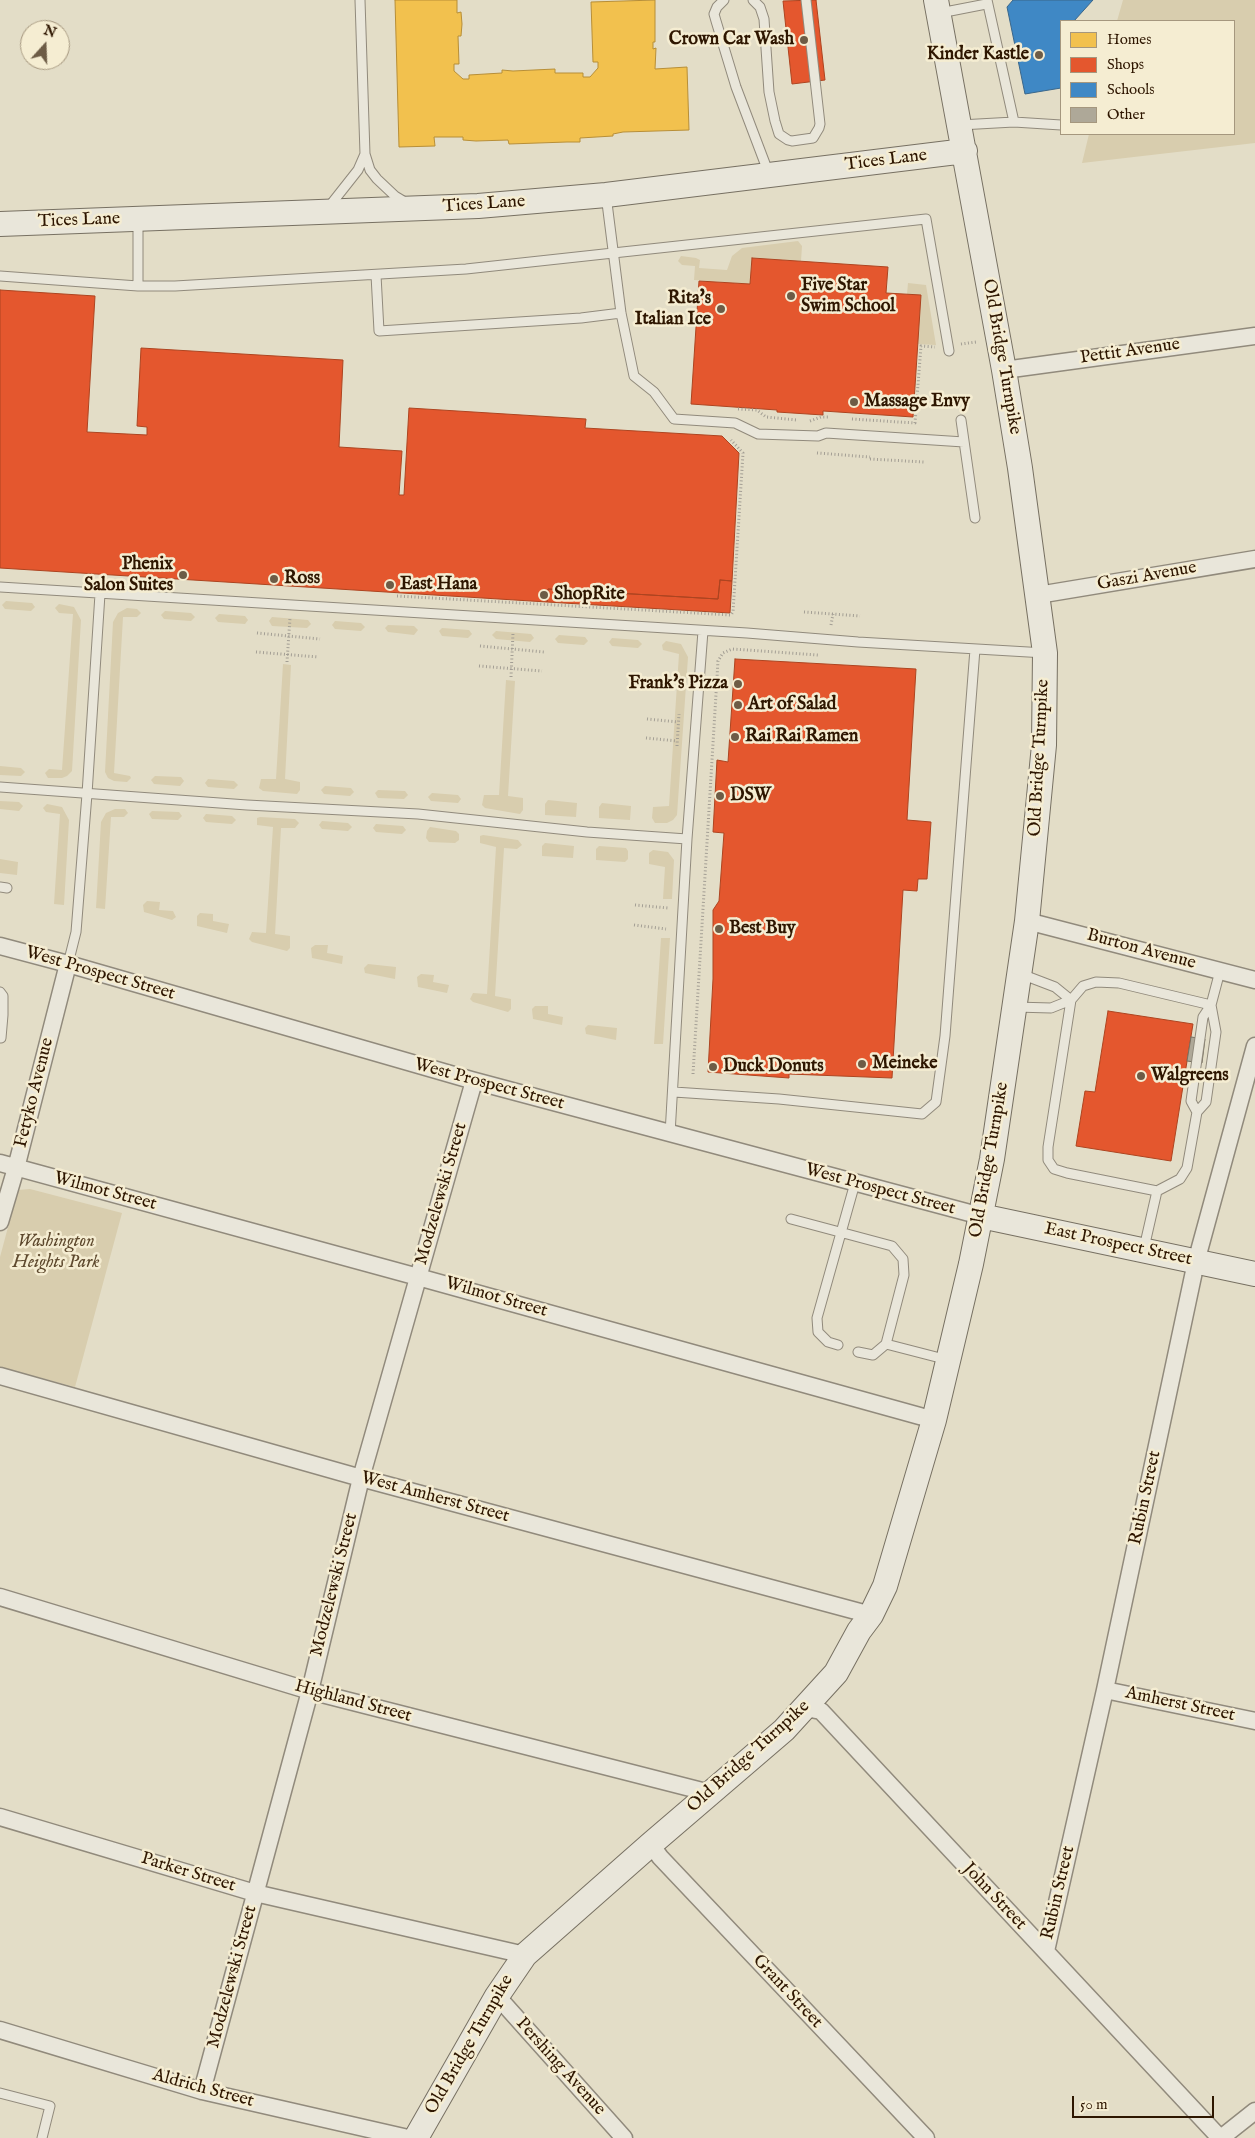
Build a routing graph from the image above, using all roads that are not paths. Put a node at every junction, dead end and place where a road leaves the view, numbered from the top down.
1 (360, 0) edge
2 (724, 0) edge
3 (753, 0) edge
4 (806, 0) edge
5 (986, 2) edge
6 (938, 7) edge
7 (1014, 122) junction
8 (960, 125) junction
9 (1060, 125) edge
10 (965, 151) junction
11 (365, 154) junction
12 (770, 175) junction
13 (606, 195) junction
14 (416, 209) junction
15 (324, 212) junction
16 (138, 218) junction
17 (0, 224) edge
18 (614, 253) junction
19 (376, 275) junction
20 (0, 276) edge
21 (138, 286) junction
22 (621, 314) junction
23 (1255, 336) edge
24 (949, 351) dead end
25 (1004, 370) junction
26 (961, 420) dead end
27 (964, 442) junction
28 (975, 518) dead end
29 (1255, 559) edge
30 (0, 587) edge
31 (100, 594) junction
32 (1038, 595) junction
33 (703, 631) junction
34 (975, 649) junction
35 (1045, 653) junction
36 (0, 787) edge
37 (88, 794) junction
38 (687, 839) junction
39 (1027, 921) junction
40 (0, 946) edge
41 (68, 964) junction
42 (1220, 971) junction
43 (1020, 974) junction
44 (1255, 980) edge
45 (0, 992) edge
46 (1071, 1000) junction
47 (1211, 1005) junction
48 (1015, 1007) junction
49 (2, 1038) dead end
50 (1255, 1046) edge
51 (474, 1081) junction
52 (674, 1092) junction
53 (1197, 1112) junction
54 (670, 1134) junction
55 (8, 1165) edge
56 (855, 1183) junction
57 (1157, 1191) junction
58 (980, 1216) junction
59 (792, 1218) dead end
60 (0, 1222) edge
61 (841, 1232) junction
62 (1143, 1251) junction
63 (1196, 1262) junction
64 (1255, 1274) edge
65 (418, 1277) junction
66 (886, 1344) junction
67 (838, 1345) dead end
68 (858, 1352) dead end
69 (948, 1360) junction
70 (0, 1376) edge
71 (934, 1420) junction
72 (361, 1478) junction
73 (0, 1597) edge
74 (871, 1615) junction
75 (1106, 1690) junction
76 (310, 1691) junction
77 (805, 1708) junction
78 (1255, 1721) edge
79 (710, 1793) junction
80 (0, 1817) edge
81 (651, 1844) junction
82 (255, 1893) junction
83 (1046, 1952) junction
84 (525, 1955) junction
85 (498, 1996) junction
86 (0, 2030) edge
87 (202, 2091) junction
88 (0, 2093) edge
89 (1255, 2111) edge
90 (42, 2138) edge
91 (408, 2138) edge
92 (416, 2138) edge
93 (624, 2138) edge
94 (926, 2138) edge
95 (1221, 2138) edge

1 - 11 lane
2 - 12 lane
3 - 4 lane
5 - 6 lane
5 - 7 lane
6 - 8 street, Old Bridge Turnpike
7 - 8 lane
7 - 9 lane
8 - 10 street, Old Bridge Turnpike
10 - 12 street, Tices Lane
10 - 25 street, Old Bridge Turnpike
11 - 14 lane
11 - 15 lane
12 - 13 street, Tices Lane
13 - 14 street, Tices Lane
13 - 18 lane
14 - 15 street, Tices Lane
15 - 16 street, Tices Lane
16 - 17 street, Tices Lane
16 - 21 lane
18 - 19 lane
18 - 22 lane
18 - 24 lane
19 - 21 lane
19 - 22 lane
20 - 21 lane
22 - 27 lane
23 - 25 street, Pettit Avenue
25 - 32 street, Old Bridge Turnpike
26 - 27 lane
27 - 28 lane
29 - 32 street, Gaszi Avenue
30 - 31 lane
31 - 33 lane
31 - 37 lane
32 - 35 street, Old Bridge Turnpike
33 - 34 lane
33 - 38 lane
34 - 35 lane
34 - 52 lane
35 - 39 street, Old Bridge Turnpike
36 - 37 lane
37 - 38 lane
37 - 41 lane
38 - 52 lane
39 - 42 street, Burton Avenue
39 - 43 street, Old Bridge Turnpike
40 - 41 street, West Prospect Street
41 - 51 street, West Prospect Street
41 - 55 street, Fetyko Avenue
42 - 44 street, Burton Avenue
42 - 47 lane
43 - 46 lane
43 - 48 street, Old Bridge Turnpike
45 - 49 lane
46 - 47 lane
46 - 48 lane
46 - 57 lane
47 - 53 lane
47 - 53 lane
48 - 58 street, Old Bridge Turnpike
50 - 63 street, Rubin Street
51 - 54 street, West Prospect Street
51 - 65 street, Modzelewski Street
52 - 54 lane
53 - 57 lane
54 - 56 street, West Prospect Street
55 - 60 street, Fetyko Avenue
55 - 65 street, Wilmot Street
56 - 58 street, West Prospect Street
56 - 61 lane
57 - 62 lane
58 - 62 street, East Prospect Street
58 - 69 street, Old Bridge Turnpike
59 - 61 lane
61 - 66 lane
61 - 67 lane
62 - 63 street, East Prospect Street
63 - 64 street, East Prospect Street
63 - 75 street, Rubin Street
65 - 71 street, Wilmot Street
65 - 72 street, Modzelewski Street
66 - 68 lane
66 - 69 lane
69 - 71 street, Old Bridge Turnpike
70 - 72 street, West Amherst Street
71 - 74 street, Old Bridge Turnpike
72 - 74 street, West Amherst Street
72 - 76 street, Modzelewski Street
73 - 76 street, Highland Street
74 - 77 street, Old Bridge Turnpike
75 - 78 street, Amherst Street
75 - 83 street, Rubin Street
76 - 79 street, Highland Street
76 - 82 street, Modzelewski Street
77 - 79 street, Old Bridge Turnpike
77 - 83 street, John Street
79 - 81 street, Old Bridge Turnpike
80 - 82 street, Parker Street
81 - 84 street, Old Bridge Turnpike
81 - 94 street, Grant Street
82 - 84 street, Parker Street
82 - 87 street, Modzelewski Street
83 - 95 street, John Street
84 - 85 street, Old Bridge Turnpike
85 - 92 street, Old Bridge Turnpike
85 - 93 street, Pershing Avenue
86 - 87 street, Aldrich Street
87 - 91 street, Aldrich Street
88 - 90 lane
89 - 95 street

